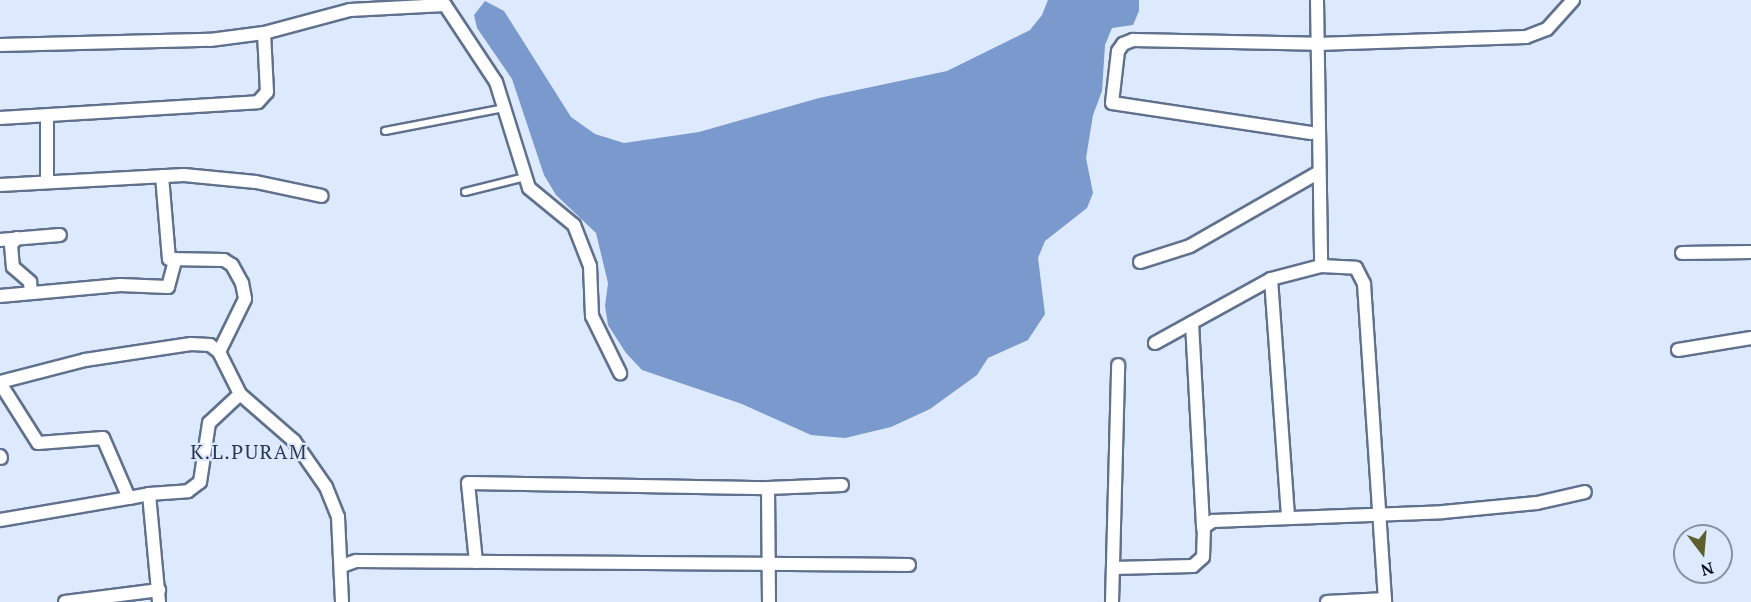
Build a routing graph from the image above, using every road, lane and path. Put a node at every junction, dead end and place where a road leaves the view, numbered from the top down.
1 (1317, 0) edge
2 (1573, 0) edge
3 (349, 5) edge
4 (264, 33) junction
5 (1317, 44) junction
6 (0, 45) edge
7 (504, 108) junction
8 (47, 116) junction
9 (0, 118) edge
10 (385, 131) dead end
11 (1311, 133) dead end
12 (1319, 172) junction
13 (162, 176) junction
14 (525, 177) junction
15 (47, 181) junction
16 (0, 185) edge
17 (465, 192) dead end
18 (322, 196) dead end
19 (60, 235) dead end
20 (17, 238) junction
21 (0, 240) edge
22 (1751, 252) edge
23 (1682, 253) dead end
24 (175, 261) junction
25 (1140, 262) dead end
26 (1321, 267) junction
27 (1271, 279) junction
28 (32, 293) junction
29 (0, 296) edge
30 (1192, 323) junction
31 (1751, 338) edge
32 (1155, 343) dead end
33 (1678, 350) dead end
34 (219, 352) junction
35 (1118, 365) dead end
36 (621, 374) dead end
37 (0, 382) edge
38 (240, 393) junction
39 (5, 400) edge
40 (842, 485) dead end
41 (768, 488) junction
42 (1586, 492) dead end
43 (149, 494) junction
44 (129, 498) junction
45 (1379, 514) junction
46 (1288, 517) junction
47 (0, 520) edge
48 (1203, 529) junction
49 (476, 562) junction
50 (769, 562) junction
51 (909, 565) dead end
52 (342, 566) junction
53 (1113, 567) junction
54 (159, 596) edge
55 (1385, 600) edge
56 (65, 602) edge
57 (342, 602) edge
58 (769, 602) edge
59 (1112, 602) edge
60 (1326, 602) edge

1 - 5 street
2 - 5 street
3 - 4 street
3 - 7 street
4 - 6 street
4 - 8 street
5 - 11 street
5 - 12 street
7 - 10 lane
7 - 14 street
8 - 9 street
8 - 15 street
12 - 25 street
12 - 26 street
13 - 15 street
13 - 18 street
13 - 24 street
14 - 17 lane
14 - 36 street
15 - 16 street
19 - 20 street
20 - 21 street
20 - 28 street
22 - 23 street
24 - 28 street
24 - 34 street
26 - 27 street
26 - 45 street
27 - 30 street
27 - 46 street
28 - 29 street
30 - 32 street
30 - 48 street
31 - 33 street
34 - 37 street
34 - 38 street
35 - 53 street
37 - 39 street
38 - 43 street
38 - 52 street
39 - 44 street
40 - 41 street
41 - 49 street
41 - 50 street
42 - 45 street
43 - 44 street
43 - 54 street
44 - 47 street
45 - 46 street
45 - 55 street
46 - 48 street
48 - 53 street
49 - 50 street
49 - 52 street
50 - 51 street
50 - 58 street
52 - 57 street
53 - 59 street
54 - 56 street
55 - 60 street

